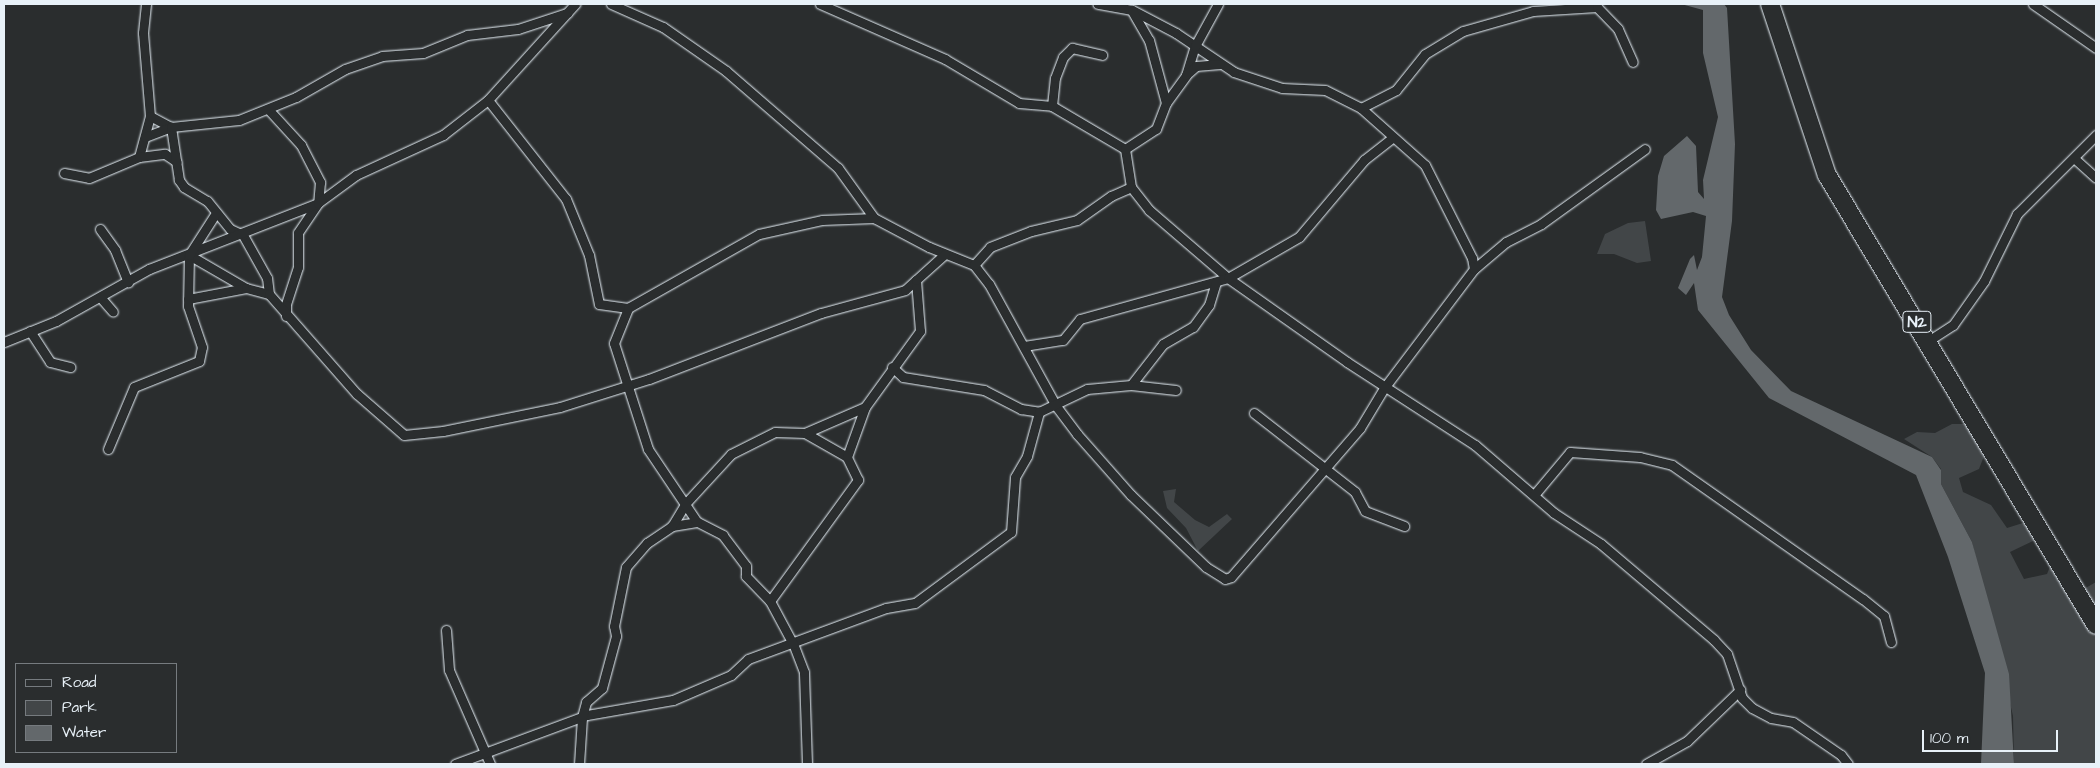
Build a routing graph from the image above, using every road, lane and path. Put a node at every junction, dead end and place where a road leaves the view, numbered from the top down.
1 (146, 4) edge
2 (611, 4) edge
3 (820, 4) edge
4 (1098, 4) edge
5 (1218, 4) edge
6 (1770, 4) edge
7 (2033, 4) edge
8 (572, 8) edge
9 (1132, 10) junction
10 (1194, 46) junction
11 (2096, 48) edge
12 (1102, 55) dead end
13 (1633, 62) dead end
14 (1220, 64) junction
15 (1186, 75) junction
16 (488, 100) junction
17 (1166, 103) junction
18 (1052, 106) junction
19 (1361, 108) junction
20 (268, 109) junction
21 (150, 116) junction
22 (171, 127) junction
23 (2096, 135) edge
24 (145, 137) junction
25 (1391, 139) junction
26 (1125, 149) junction
27 (1645, 149) dead end
28 (139, 157) junction
29 (2075, 159) junction
30 (177, 162) junction
31 (64, 173) dead end
32 (2096, 178) edge
33 (1131, 187) junction
34 (318, 203) junction
35 (216, 213) junction
36 (874, 218) junction
37 (100, 230) dead end
38 (244, 235) junction
39 (945, 254) junction
40 (189, 256) junction
41 (974, 265) junction
42 (1474, 270) junction
43 (1228, 278) junction
44 (916, 280) junction
45 (1216, 282) junction
46 (128, 283) junction
47 (246, 288) junction
48 (269, 294) junction
49 (102, 298) junction
50 (188, 299) junction
51 (628, 308) junction
52 (113, 312) dead end
53 (286, 316) junction
54 (30, 331) junction
55 (1928, 341) junction
56 (4, 342) edge
57 (1024, 346) junction
58 (70, 367) dead end
59 (892, 368) junction
60 (1131, 385) junction
61 (628, 386) junction
62 (1384, 388) junction
63 (1176, 390) dead end
64 (1056, 406) junction
65 (865, 407) junction
66 (1039, 412) junction
67 (1254, 413) dead end
68 (805, 433) junction
69 (108, 449) dead end
70 (846, 457) junction
71 (1324, 466) junction
72 (1534, 495) junction
73 (685, 504) junction
74 (697, 522) junction
75 (672, 526) junction
76 (1404, 526) dead end
77 (770, 601) junction
78 (2096, 625) edge
79 (446, 630) dead end
80 (1891, 642) dead end
81 (793, 644) junction
82 (1740, 690) junction
83 (582, 717) junction
84 (485, 753) junction
85 (455, 764) edge
86 (490, 764) edge
87 (579, 764) edge
88 (807, 764) edge
89 (1646, 764) edge
90 (1848, 764) edge

1 - 21 street
2 - 36 street
3 - 18 street
4 - 9 street
5 - 10 street
6 - 55 highway, N2
7 - 11 street
8 - 16 street
8 - 20 street
9 - 10 street
9 - 17 street
10 - 14 street
10 - 15 street
12 - 18 street
13 - 19 street
14 - 15 street
14 - 19 street
15 - 17 street
16 - 34 street
16 - 51 street
17 - 26 street
18 - 26 street
19 - 25 street
20 - 22 street
20 - 34 street
21 - 22 street
21 - 24 street
22 - 24 street
22 - 30 street
23 - 29 street
24 - 28 street
25 - 42 street
25 - 43 street
26 - 33 street
27 - 42 street
28 - 30 street
28 - 31 street
29 - 32 street
29 - 55 street
30 - 35 street
33 - 41 street
33 - 43 street
34 - 38 street
34 - 53 street
35 - 38 street
35 - 40 street
36 - 39 street
36 - 51 street
37 - 46 street
38 - 40 street
38 - 48 street
39 - 41 street
39 - 44 street
40 - 46 street
40 - 47 street
40 - 50 street
41 - 57 street
42 - 62 street
43 - 45 street
43 - 62 street
44 - 59 street
44 - 61 street
45 - 57 street
45 - 60 street
46 - 49 street
47 - 48 street
47 - 50 street
48 - 53 street
49 - 52 street
49 - 54 street
50 - 69 street
51 - 61 street
53 - 61 street
54 - 56 street
54 - 58 street
55 - 78 highway, N2
57 - 64 street
59 - 65 street
59 - 66 street
60 - 63 street
60 - 64 street
61 - 73 street
62 - 71 street
62 - 72 street
64 - 66 street
64 - 71 street
65 - 68 street
65 - 70 street
66 - 81 street
67 - 71 street
68 - 70 street
68 - 73 street
70 - 77 street
71 - 76 street
72 - 80 street
72 - 82 street
73 - 74 street
73 - 75 street
74 - 75 street
74 - 77 street
75 - 83 street
77 - 81 street
79 - 84 street
81 - 83 street
81 - 88 street
82 - 89 street
82 - 90 street
83 - 84 street
83 - 87 street
84 - 85 street
84 - 86 street

